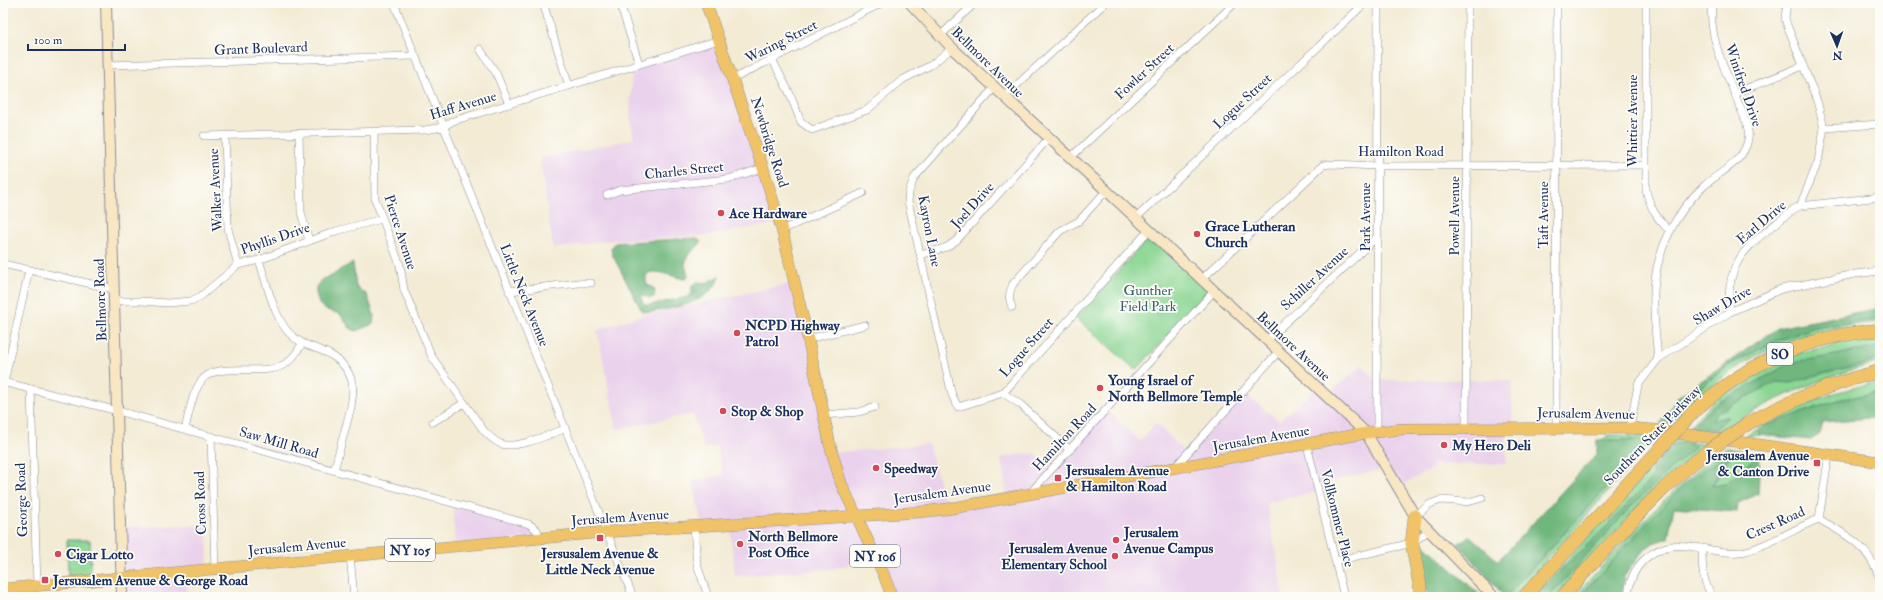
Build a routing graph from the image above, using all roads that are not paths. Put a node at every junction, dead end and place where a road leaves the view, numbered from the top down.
1 (106, 3) edge
2 (394, 3) edge
3 (543, 3) edge
4 (620, 3) edge
5 (706, 3) edge
6 (882, 3) edge
7 (910, 3) edge
8 (975, 3) edge
9 (1105, 3) edge
10 (1235, 3) edge
11 (1365, 3) edge
12 (1378, 3) edge
13 (1468, 3) edge
14 (1556, 3) edge
15 (1646, 3) edge
16 (1712, 3) edge
17 (1787, 3) edge
18 (941, 35) junction
19 (719, 40) junction
20 (952, 48) junction
21 (480, 49) dead end
22 (415, 56) junction
23 (772, 59) junction
24 (639, 64) junction
25 (107, 66) junction
26 (1803, 66) junction
27 (734, 79) junction
28 (568, 86) junction
29 (994, 88) junction
30 (1735, 93) junction
31 (1004, 97) junction
32 (509, 104) junction
33 (1880, 124) edge
34 (443, 127) junction
35 (1824, 128) junction
36 (374, 132) junction
37 (299, 134) junction
38 (204, 136) dead end
39 (225, 136) junction
40 (1049, 138) junction
41 (1070, 158) junction
42 (1467, 164) junction
43 (1556, 164) junction
44 (1645, 165) junction
45 (1378, 166) junction
46 (764, 168) junction
47 (1106, 191) junction
48 (863, 193) dead end
49 (607, 195) dead end
50 (1880, 197) edge
51 (1800, 206) junction
52 (1136, 218) junction
53 (382, 219) junction
54 (782, 230) junction
55 (1149, 230) junction
56 (1670, 231) junction
57 (1378, 236) junction
58 (309, 241) junction
59 (921, 255) junction
60 (259, 260) junction
61 (3, 264) edge
62 (238, 265) junction
63 (29, 270) junction
64 (1880, 271) edge
65 (1202, 279) junction
66 (591, 283) dead end
67 (114, 289) junction
68 (509, 291) junction
69 (1214, 291) junction
70 (114, 301) junction
71 (1012, 307) dead end
72 (1730, 312) junction
73 (865, 325) dead end
74 (1880, 330) edge
75 (1656, 337) junction
76 (808, 339) junction
77 (1267, 340) junction
78 (302, 344) junction
79 (1279, 351) junction
80 (1671, 351) junction
81 (1658, 359) junction
82 (1880, 371) edge
83 (4, 382) edge
84 (31, 389) junction
85 (1003, 393) junction
86 (464, 403) junction
87 (958, 407) joint
88 (875, 408) dead end
89 (118, 411) junction
90 (824, 415) junction
91 (433, 422) dead end
92 (1466, 428) junction
93 (1556, 428) junction
94 (1630, 428) junction
95 (185, 429) junction
96 (564, 429) junction
97 (1377, 432) junction
98 (1366, 434) junction
99 (211, 436) junction
100 (1307, 445) junction
101 (1070, 450) junction
102 (1829, 454) junction
103 (1880, 462) edge
104 (1174, 468) junction
105 (334, 470) junction
106 (1030, 494) junction
107 (1482, 498) dead end
108 (1415, 516) junction
109 (856, 517) junction
110 (1819, 519) junction
111 (694, 527) junction
112 (1428, 531) junction
113 (605, 532) junction
114 (540, 538) junction
115 (1412, 543) junction
116 (1702, 548) junction
117 (350, 556) junction
118 (1336, 561) junction
119 (215, 569) junction
120 (121, 578) junction
121 (1880, 578) edge
122 (37, 586) junction
123 (3, 589) edge
124 (1491, 594) edge
125 (122, 597) edge
126 (354, 597) edge
127 (633, 597) edge
128 (708, 597) edge
129 (892, 597) edge
130 (1344, 597) edge
131 (1422, 597) edge
132 (1524, 597) edge
133 (1562, 597) edge
134 (1628, 597) edge
135 (1713, 597) edge

1 - 25 main road, Bellmore Road
2 - 22 street, Little Neck Avenue
3 - 28 street
4 - 24 street
5 - 19 main road, Newbridge Road
6 - 23 street, Waring Street
7 - 18 main road, Bellmore Avenue
8 - 18 street
9 - 31 street
10 - 41 street, Fowler Street
11 - 52 street, Logue Street
12 - 45 street, Park Avenue
13 - 42 street, Powell Avenue
14 - 43 street, Taft Avenue
15 - 44 street, Whittier Avenue
16 - 30 street, Winifred Drive
17 - 26 street
18 - 20 main road, Bellmore Avenue
19 - 24 street, Haff Avenue
19 - 27 main road, Newbridge Road
20 - 23 street
20 - 29 main road, Bellmore Avenue
21 - 32 street
22 - 25 street, Grant Boulevard
22 - 34 street, Little Neck Avenue
23 - 27 street, Waring Street
24 - 28 street, Haff Avenue
25 - 67 main road, Bellmore Road
26 - 30 street
26 - 35 street
27 - 46 main road, Newbridge Road
28 - 32 street, Haff Avenue
29 - 31 main road, Bellmore Avenue
29 - 59 street, Kayron Lane
30 - 56 street, Winifred Drive
31 - 40 main road, Bellmore Avenue
32 - 34 street, Haff Avenue
33 - 35 street
34 - 36 street, Haff Avenue
34 - 68 street, Little Neck Avenue
35 - 51 street
36 - 37 street, Haff Avenue
36 - 53 street, Pierce Avenue
37 - 39 street, Haff Avenue
37 - 58 street
38 - 39 street, Haff Avenue
39 - 62 street, Walker Avenue
40 - 41 main road, Bellmore Avenue
40 - 59 street, Joel Drive
41 - 47 main road, Bellmore Avenue
42 - 43 street, Hamilton Road
42 - 45 street, Hamilton Road
42 - 92 street, Powell Avenue
43 - 44 street, Hamilton Road
43 - 93 street, Taft Avenue
44 - 56 street, Whittier Avenue
45 - 57 street, Park Avenue
45 - 65 street, Hamilton Road
46 - 49 street, Charles Street
46 - 54 main road, Newbridge Road
47 - 52 main road, Bellmore Avenue
47 - 71 street
48 - 54 street
50 - 51 street, Earl Drive
51 - 72 street, Earl Drive
52 - 55 main road, Bellmore Avenue
53 - 58 street, Phyllis Drive
53 - 86 street, Pierce Avenue
54 - 76 main road, Newbridge Road
55 - 65 main road, Bellmore Avenue
55 - 85 street, Logue Street
56 - 75 street, Winifred Drive
57 - 77 street, Schiller Avenue
57 - 97 street, Park Avenue
58 - 60 street, Phyllis Drive
59 - 87 street, Kayron Lane
60 - 62 street, Phyllis Drive
60 - 78 street
61 - 63 street
62 - 70 street, Phyllis Drive
63 - 67 street
63 - 83 street
64 - 72 street, Shaw Drive
65 - 69 main road, Bellmore Avenue
66 - 68 street
67 - 70 main road, Bellmore Road
68 - 96 street, Little Neck Avenue
69 - 77 main road, Bellmore Avenue
69 - 101 street, Hamilton Road
70 - 89 main road, Bellmore Road
72 - 80 street, Shaw Drive
73 - 76 street
74 - 132 highway, Southern State Parkway / SO, bridge
75 - 80 street
75 - 81 street, Winifred Drive
76 - 90 main road, Newbridge Road
77 - 79 main road, Bellmore Avenue
78 - 95 street
78 - 105 street
79 - 98 main road, Bellmore Avenue
79 - 104 street
80 - 81 street, Shaw Drive
81 - 94 street, Shaw Drive
82 - 133 highway, bridge
83 - 84 street, Saw Mill Road
84 - 89 street, Saw Mill Road
84 - 122 street, George Road
85 - 87 street, Logue Street
85 - 101 street
86 - 91 street
86 - 96 street, Pierce Avenue
88 - 90 street
89 - 95 street, Saw Mill Road
89 - 120 main road, Bellmore Road
90 - 109 main road, Newbridge Road
92 - 93 main road, Jerusalem Avenue
92 - 97 main road, Jerusalem Avenue
93 - 94 main road, Jerusalem Avenue
94 - 102 main road, Jerusalem Avenue
95 - 99 street, Saw Mill Road
96 - 113 street, Little Neck Avenue
97 - 98 main road, Jerusalem Avenue
98 - 100 main road, Jerusalem Avenue
98 - 108 main road, Bellmore Avenue
99 - 105 street, Saw Mill Road
99 - 119 street, Cross Road
100 - 104 main road, Jerusalem Avenue
100 - 118 street, Vollkommer Place
101 - 106 street, Hamilton Road
102 - 103 main road, Jerusalem Avenue
102 - 110 street
104 - 106 main road, Jerusalem Avenue
105 - 114 street, Saw Mill Road
106 - 109 main road, Jerusalem Avenue
107 - 108 street
108 - 112 main road, Bellmore Avenue
108 - 115 highway
109 - 111 main road, Jerusalem Avenue / NY 105
109 - 129 main road, Newbridge Road / NY 106
110 - 116 street, Crest Road
110 - 121 street
111 - 113 main road, Jerusalem Avenue / NY 105
111 - 128 street
112 - 115 street
112 - 124 main road, Bellmore Avenue
113 - 114 main road, Jerusalem Avenue / NY 105
113 - 127 street, Little Neck Avenue
114 - 117 main road, Jerusalem Avenue / NY 105
115 - 118 street
115 - 131 highway
116 - 134 street, Crest Road
116 - 135 street
117 - 119 main road, Jerusalem Avenue / NY 105
117 - 126 street
118 - 130 street, Vollkommer Place
119 - 120 main road, Jerusalem Avenue / NY 105
120 - 122 main road, Jerusalem Avenue / NY 105
120 - 125 main road, Bellmore Road
122 - 123 main road, Jerusalem Avenue / NY 105

